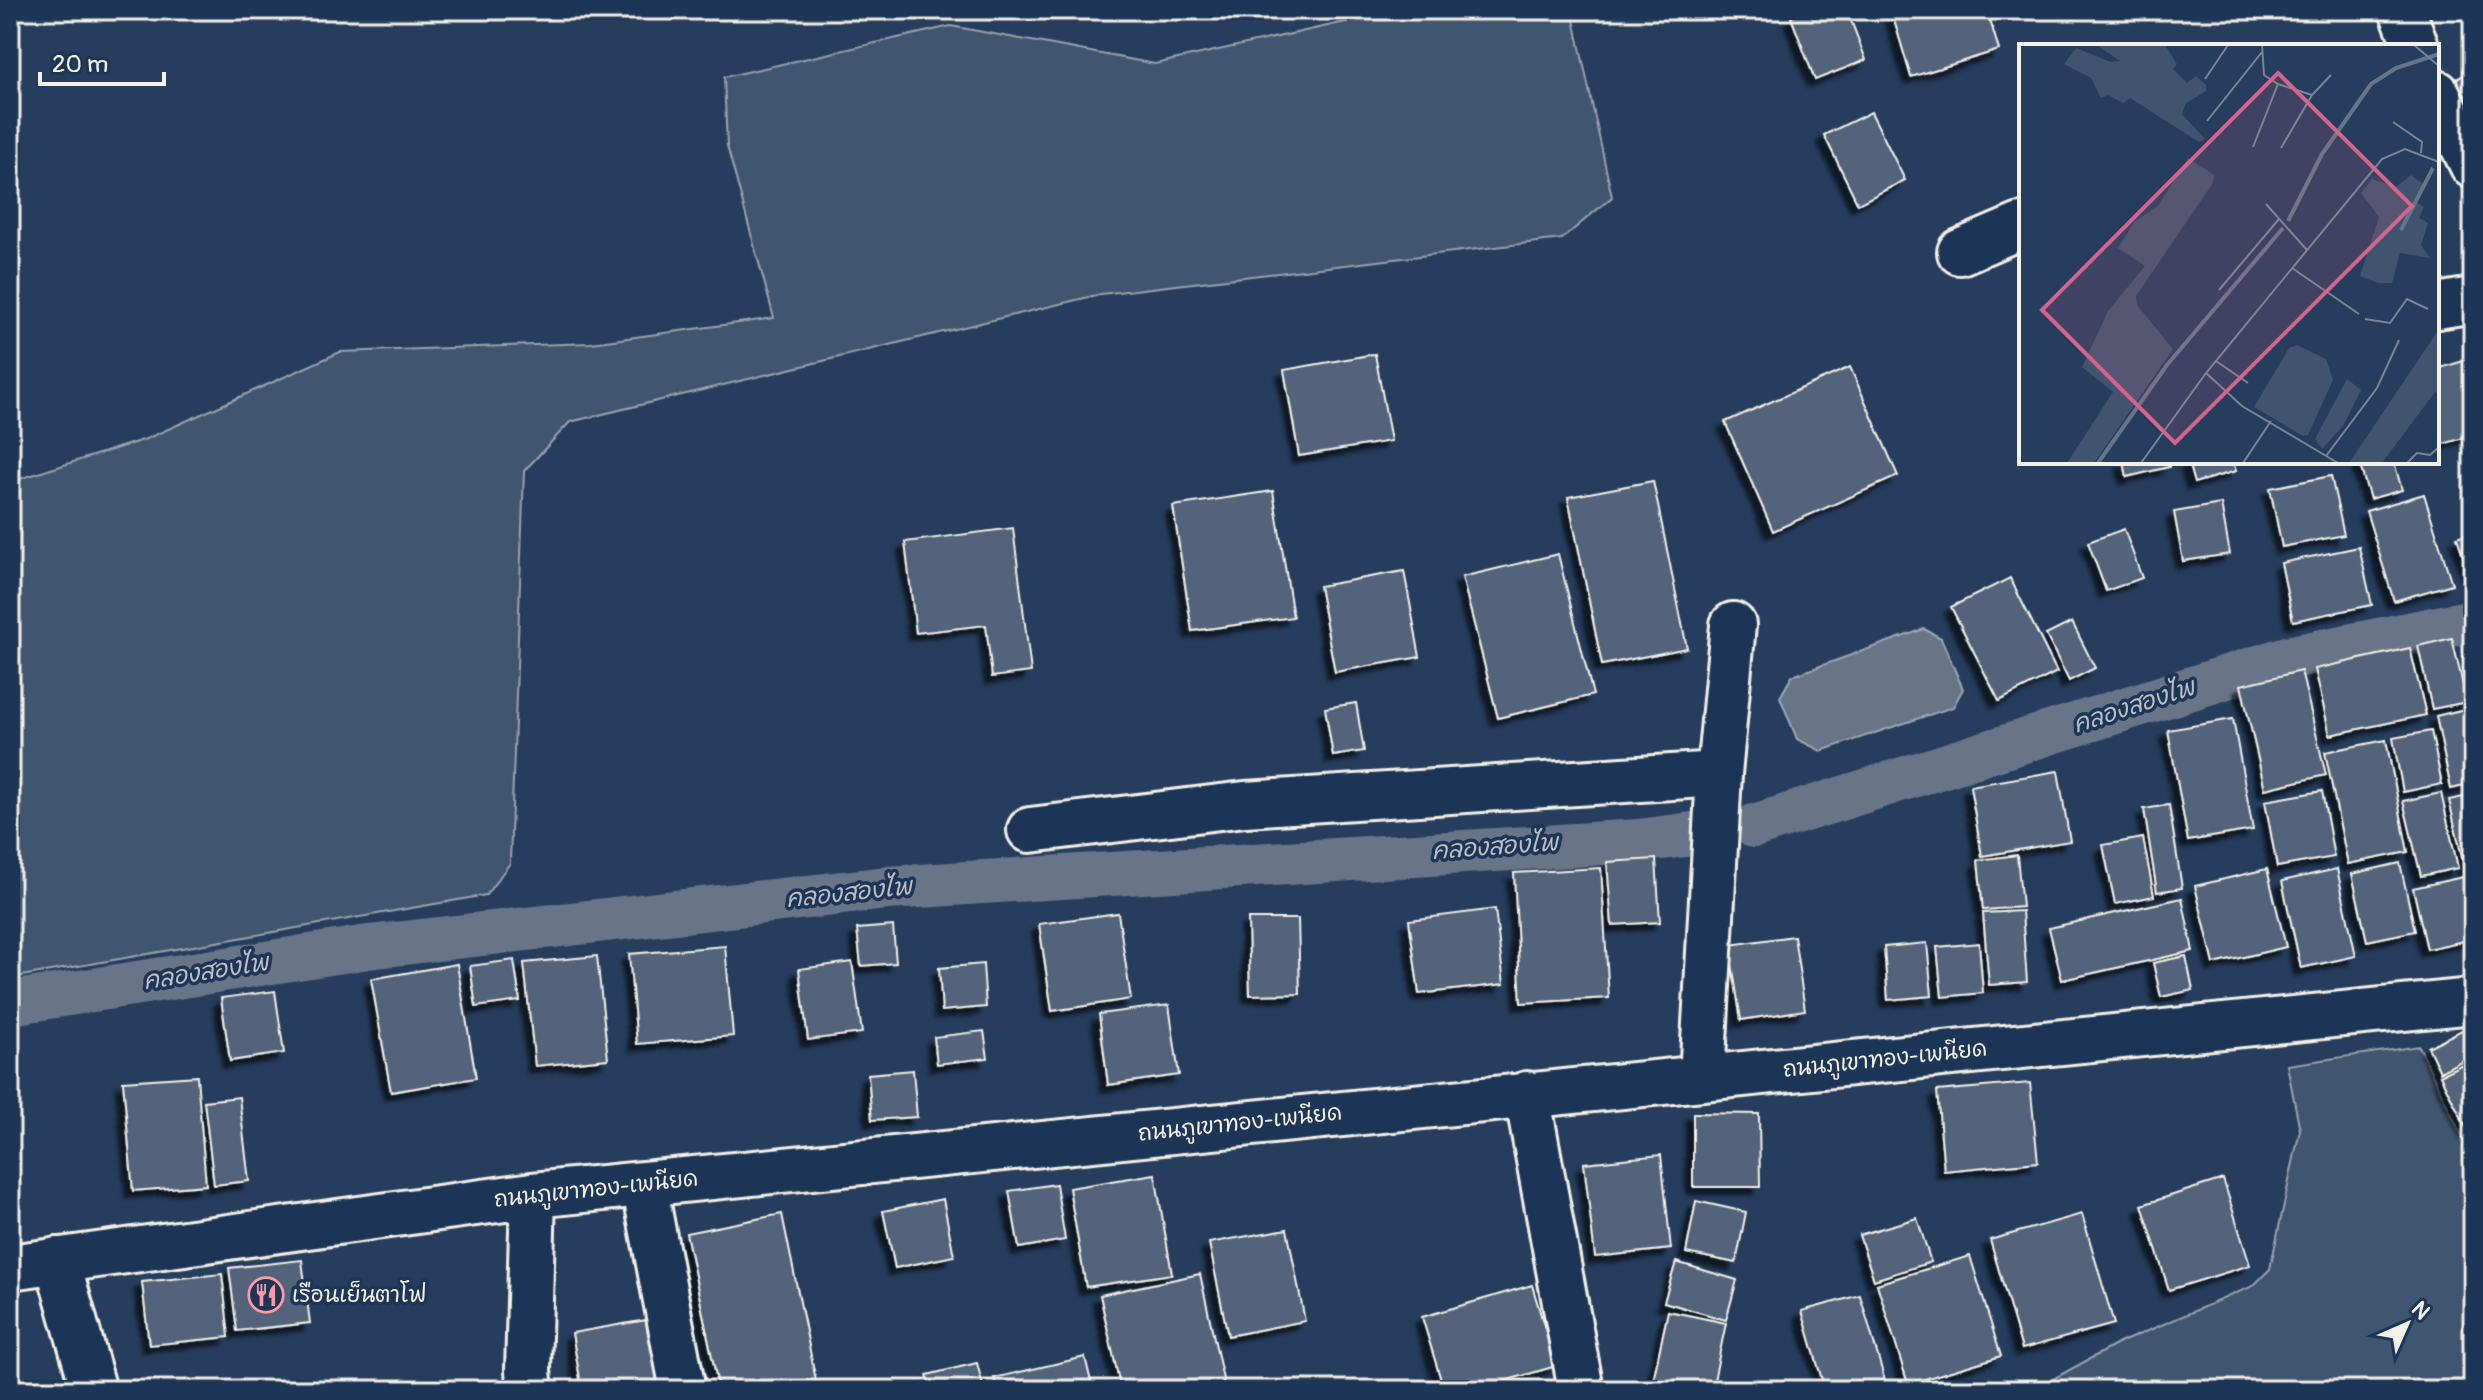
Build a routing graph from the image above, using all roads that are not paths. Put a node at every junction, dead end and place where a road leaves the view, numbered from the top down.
1 (2402, 10) edge
2 (2415, 44) edge
3 (2439, 97) edge
4 (2473, 166) edge
5 (2019, 227) edge
6 (1960, 252) dead end
7 (2473, 300) edge
8 (2439, 306) edge
9 (1733, 625) dead end
10 (1719, 774) junction
11 (1030, 830) dead end
12 (2473, 1001) edge
13 (1702, 1077) junction
14 (1527, 1094) junction
15 (644, 1184) junction
16 (533, 1195) junction
17 (57, 1260) junction
18 (10, 1267) edge
19 (92, 1384) dead end
20 (530, 1390) edge
21 (683, 1390) edge
22 (1581, 1390) edge

1 - 2 street
3 - 4 street
5 - 6 street
7 - 8 street
9 - 10 street
10 - 11 street
10 - 13 street
12 - 13 street, ถนนภูเขาทอง-เพนียด
13 - 14 street, ถนนภูเขาทอง-เพนียด
14 - 15 street, ถนนภูเขาทอง-เพนียด
14 - 22 street
15 - 16 street, ถนนภูเขาทอง-เพนียด
15 - 21 street
16 - 17 street, ถนนภูเขาทอง-เพนียด
16 - 20 street
17 - 18 street, ถนนภูเขาทอง-เพนียด
17 - 19 street

